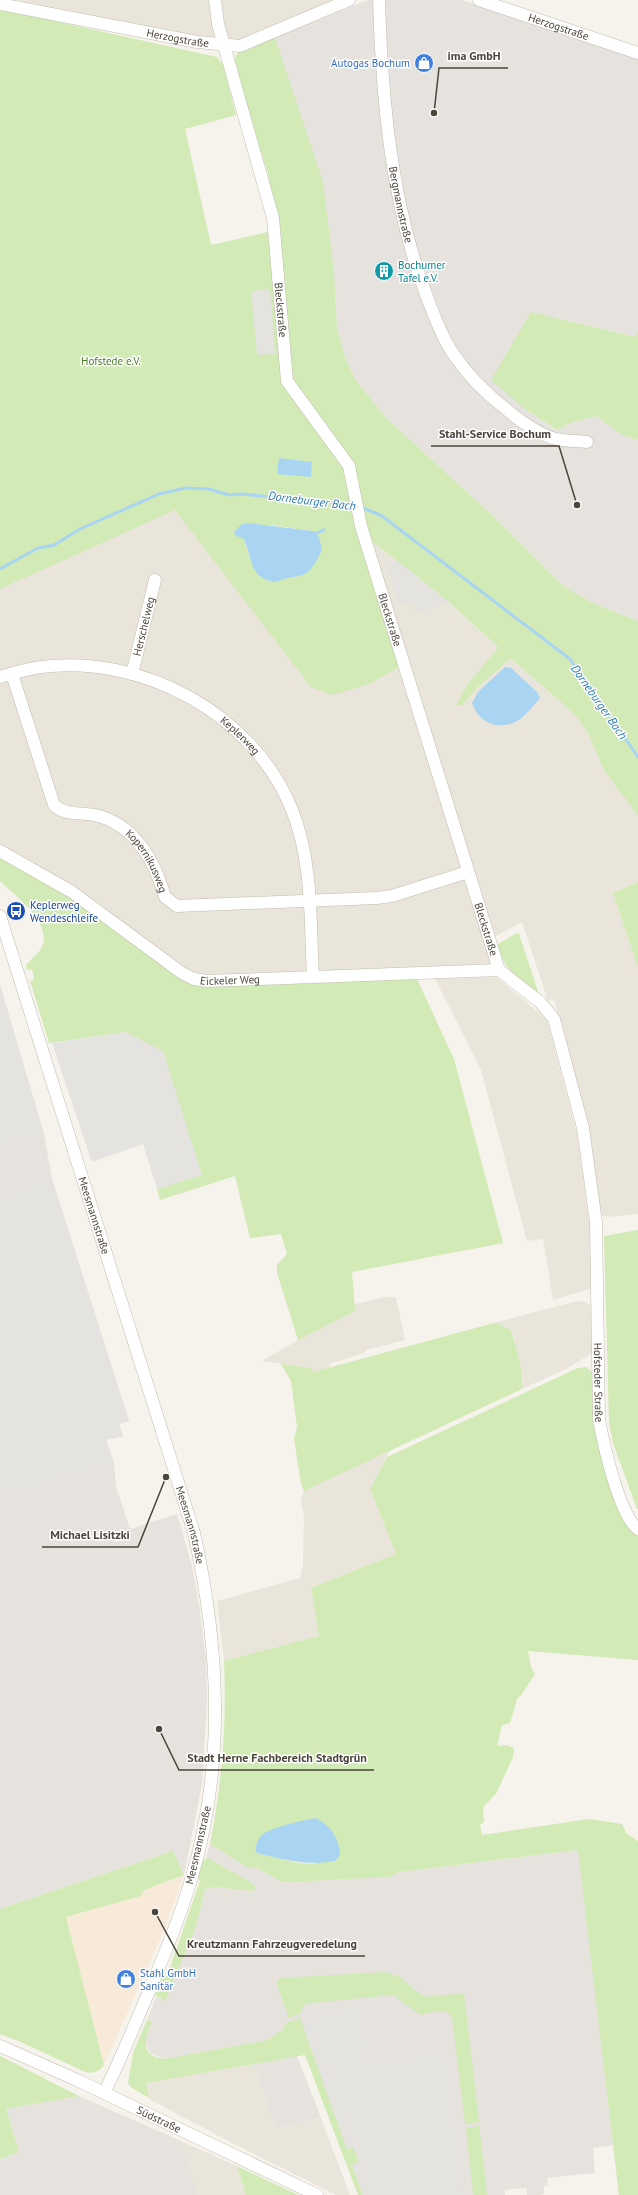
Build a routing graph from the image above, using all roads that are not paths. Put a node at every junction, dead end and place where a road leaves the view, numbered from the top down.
1 (215, 0) edge
2 (349, 0) edge
3 (379, 0) edge
4 (479, 0) edge
5 (0, 4) edge
6 (224, 46) junction
7 (638, 53) edge
8 (588, 442) dead end
9 (155, 580) dead end
10 (12, 674) junction
11 (132, 674) junction
12 (0, 677) edge
13 (0, 851) edge
14 (468, 872) junction
15 (309, 900) junction
16 (0, 916) edge
17 (500, 970) junction
18 (313, 977) junction
19 (597, 1228) joint
20 (638, 1529) edge
21 (0, 2046) edge
22 (104, 2093) junction
23 (317, 2195) edge

1 - 6 street, Bleckstraße
2 - 6 street, Herzogstraße
3 - 8 street, Bergmannstraße
4 - 7 street, Herzogstraße
5 - 6 street, Herzogstraße
6 - 14 street, Bleckstraße
9 - 11 street, Herschelweg
10 - 11 street, Keplerweg
10 - 12 street, Keplerweg
10 - 15 street, Kopernikusweg
11 - 15 street, Keplerweg
13 - 18 street, Eickeler Weg
14 - 15 street, Kopernikusweg
14 - 17 street, Bleckstraße
15 - 18 street, Keplerweg
16 - 22 street, Meesmannstraße
17 - 18 street, Eickeler Weg
17 - 19 street, Bleckstraße
19 - 20 street, Hofsteder Straße
21 - 22 street, Südstraße
22 - 23 street, Südstraße

